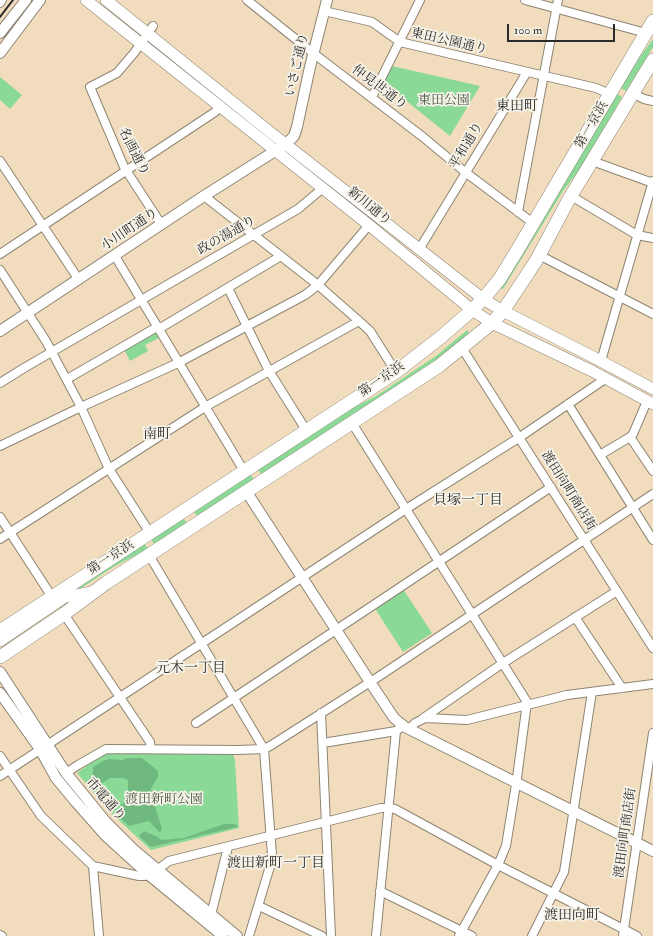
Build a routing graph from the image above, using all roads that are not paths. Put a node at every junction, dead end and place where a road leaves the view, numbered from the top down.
1 (2, 0) edge
2 (26, 0) edge
3 (40, 0) edge
4 (86, 0) edge
5 (106, 0) edge
6 (327, 0) edge
7 (420, 0) edge
8 (526, 0) edge
9 (558, 0) edge
10 (250, 1) edge
11 (0, 3) edge
12 (556, 9) junction
13 (324, 11) junction
14 (653, 21) edge
15 (150, 29) junction
16 (0, 33) edge
17 (646, 33) junction
18 (400, 42) junction
19 (140, 43) junction
20 (0, 53) edge
21 (313, 53) junction
22 (653, 60) edge
23 (527, 72) junction
24 (544, 76) junction
25 (632, 93) junction
26 (610, 94) junction
27 (372, 97) junction
28 (653, 101) edge
29 (220, 106) junction
30 (290, 140) junction
31 (276, 151) junction
32 (0, 161) edge
33 (592, 161) junction
34 (126, 171) junction
35 (465, 172) junction
36 (653, 182) edge
37 (323, 188) junction
38 (204, 196) junction
39 (571, 196) junction
40 (518, 212) junction
41 (533, 223) junction
42 (161, 224) junction
43 (43, 225) junction
44 (369, 225) junction
45 (637, 234) junction
46 (253, 235) junction
47 (653, 238) edge
48 (420, 248) junction
49 (0, 254) edge
50 (539, 255) junction
51 (115, 256) junction
52 (281, 256) junction
53 (0, 270) edge
54 (79, 280) junction
55 (318, 285) junction
56 (228, 288) junction
57 (620, 297) junction
58 (484, 299) junction
59 (141, 300) junction
60 (472, 310) junction
61 (503, 312) junction
62 (28, 313) junction
63 (653, 314) edge
64 (359, 321) junction
65 (492, 323) junction
66 (247, 326) junction
67 (157, 327) junction
68 (0, 331) edge
69 (462, 348) junction
70 (52, 352) junction
71 (601, 361) junction
72 (178, 363) junction
73 (269, 371) junction
74 (396, 372) junction
75 (67, 379) junction
76 (605, 379) junction
77 (0, 383) edge
78 (653, 389) edge
79 (650, 403) edge
80 (568, 404) junction
81 (81, 407) junction
82 (206, 407) junction
83 (352, 423) junction
84 (306, 430) junction
85 (520, 437) junction
86 (630, 437) junction
87 (0, 446) edge
88 (600, 455) junction
89 (109, 469) junction
90 (244, 471) junction
91 (653, 471) edge
92 (551, 487) junction
93 (246, 491) junction
94 (653, 494) edge
95 (633, 508) junction
96 (406, 510) junction
97 (0, 517) edge
98 (10, 533) junction
99 (150, 533) junction
100 (0, 539) edge
101 (584, 540) junction
102 (653, 540) edge
103 (149, 555) junction
104 (439, 561) junction
105 (303, 578) junction
106 (617, 591) junction
107 (92, 592) junction
108 (52, 596) junction
109 (64, 614) junction
110 (472, 614) junction
111 (575, 617) junction
112 (336, 629) junction
113 (0, 631) edge
114 (0, 641) edge
115 (202, 644) junction
116 (653, 645) edge
117 (0, 657) edge
118 (503, 663) junction
119 (0, 672) edge
120 (370, 682) junction
121 (653, 684) edge
122 (622, 688) junction
123 (0, 692) edge
124 (592, 692) junction
125 (120, 696) junction
126 (234, 698) junction
127 (528, 706) junction
128 (321, 713) junction
129 (421, 719) junction
130 (196, 723) dead end
131 (403, 728) junction
132 (653, 733) edge
133 (323, 742) junction
134 (43, 747) junction
135 (151, 749) junction
136 (264, 749) junction
137 (651, 753) edge
138 (0, 756) edge
139 (9, 770) junction
140 (66, 773) junction
141 (0, 776) edge
142 (517, 782) junction
143 (388, 808) junction
144 (574, 811) junction
145 (326, 822) junction
146 (271, 836) junction
147 (636, 843) junction
148 (228, 847) junction
149 (653, 851) edge
150 (498, 865) junction
151 (93, 866) junction
152 (153, 872) junction
153 (380, 891) junction
154 (554, 893) junction
155 (259, 906) junction
156 (211, 915) junction
157 (460, 933) edge
158 (624, 933) edge
159 (98, 936) edge
160 (223, 936) edge
161 (237, 936) edge
162 (249, 936) edge
163 (322, 936) edge
164 (331, 936) edge
165 (376, 936) edge
166 (472, 936) edge
167 (532, 936) edge
168 (637, 936) edge

1 - 11 street
2 - 16 street
3 - 20 street
4 - 19 main road, 新川通り
5 - 15 main road, 新川通り
6 - 13 street, いさご通り
7 - 18 street
8 - 12 street
9 - 12 street
10 - 21 street, 仲見世通り
12 - 17 street
12 - 24 street
13 - 18 street, 東田公園通り
13 - 21 street, いさご通り
14 - 17 highway, 第一京浜
15 - 19 street
15 - 30 main road, 新川通り
17 - 26 highway, 第一京浜
18 - 23 street, 東田公園通り
18 - 27 street
19 - 29 main road, 新川通り
19 - 34 street, 名画通り
21 - 27 street, 仲見世通り
21 - 30 street, いさご通り
22 - 25 highway, 第一京浜
23 - 24 street
23 - 35 street, 平和通り
24 - 26 street
24 - 40 street
25 - 28 street
25 - 33 highway, 第一京浜
26 - 41 highway, 第一京浜
27 - 35 street, 仲見世通り
29 - 31 main road, 新川通り
29 - 34 street
30 - 31 street, 小川町通り
30 - 48 main road, 新川通り
31 - 37 main road, 新川通り
31 - 38 street, 小川町通り
32 - 43 street
33 - 36 street
33 - 39 highway, 第一京浜
34 - 42 street, 名画通り
34 - 43 street
35 - 40 street, 仲見世通り
35 - 48 street, 平和通り
36 - 45 street
37 - 44 main road, 新川通り
37 - 46 street, 政の湯通り
38 - 42 street, 小川町通り
38 - 46 street
39 - 45 street
39 - 50 highway, 第一京浜
40 - 41 street, 仲見世通り
41 - 58 highway, 第一京浜
42 - 51 street, 小川町通り
43 - 49 street
43 - 54 street
44 - 55 street
44 - 60 main road, 新川通り
45 - 47 street
45 - 57 street
46 - 52 street
46 - 59 street, 政の湯通り
48 - 58 main road, 新川通り
50 - 57 street
50 - 61 highway, 第一京浜
51 - 54 street, 小川町通り
51 - 59 street
52 - 55 street
52 - 56 street
53 - 62 street
54 - 62 street, 小川町通り
55 - 64 street
55 - 66 street
56 - 66 street
56 - 67 street
57 - 63 street
57 - 71 street
58 - 60 highway, 第一京浜
58 - 61 main road, 新川通り
59 - 67 street
59 - 70 street, 政の湯通り
60 - 65 main road, 新川通り
60 - 74 highway, 第一京浜
61 - 65 highway, 第一京浜
61 - 71 main road, 新川通り
62 - 68 street, 小川町通り
62 - 70 street
64 - 73 street
64 - 74 street
65 - 69 highway, 第一京浜
65 - 76 main road, 新川通り
66 - 72 street
66 - 73 street
67 - 72 street
67 - 75 street
69 - 83 highway, 第一京浜
69 - 85 street, 渡田向町商店街
70 - 75 street
70 - 77 street, 政の湯通り
71 - 76 main road
71 - 78 main road, 新川通り
72 - 81 street
72 - 82 street
73 - 82 street
73 - 84 street
74 - 84 highway, 第一京浜
75 - 81 street
76 - 79 main road, 新川通り
76 - 80 street
79 - 86 street
80 - 85 street
80 - 88 street
81 - 87 street
81 - 89 street
82 - 89 street
82 - 90 street
83 - 93 highway, 第一京浜
83 - 96 street
84 - 90 highway, 第一京浜
85 - 92 street, 渡田向町商店街
85 - 96 street
86 - 88 street
86 - 91 street
88 - 95 street
89 - 98 street
89 - 99 street
90 - 99 highway, 第一京浜
92 - 101 street, 渡田向町商店街
92 - 104 street
93 - 103 highway, 第一京浜
93 - 105 street
94 - 95 street
95 - 101 street
95 - 102 street
96 - 104 street
96 - 105 street
97 - 98 street
98 - 100 street
98 - 108 street
99 - 108 highway, 第一京浜
101 - 106 street, 渡田向町商店街
101 - 110 street
103 - 107 highway, 第一京浜
103 - 115 street
104 - 110 street
104 - 112 street
105 - 112 street
105 - 115 street
106 - 111 street
106 - 116 street, 渡田向町商店街
107 - 109 highway, 第一京浜
107 - 114 main road
108 - 113 highway, 第一京浜
109 - 117 highway, 第一京浜
109 - 125 street
110 - 118 street
110 - 120 street
111 - 118 street
111 - 122 street
112 - 120 street
112 - 126 street
115 - 125 street
115 - 126 street
118 - 127 street
118 - 129 street
119 - 134 street, 市電通り
120 - 128 street
120 - 131 street
121 - 122 street
122 - 124 street
123 - 134 street, 市電通り
124 - 127 street
124 - 144 street
125 - 134 street
125 - 135 street
126 - 130 street
126 - 136 street
127 - 129 street
127 - 142 street
128 - 133 street
128 - 136 street
129 - 131 street
131 - 133 street
131 - 142 street
131 - 143 street
132 - 137 street, 渡田向町商店街
133 - 145 street
134 - 139 street
134 - 140 street, 市電通り
134 - 152 street, 市電通り
135 - 136 street
135 - 140 street
136 - 146 street
137 - 147 street, 渡田向町商店街
138 - 139 street
139 - 141 street
139 - 151 street
140 - 152 street, 市電通り
142 - 144 street
142 - 150 street
143 - 145 street
143 - 150 street
143 - 153 street
144 - 147 street
144 - 154 street
145 - 146 street
145 - 164 street
146 - 148 street
146 - 155 street
147 - 149 street
147 - 158 street, 渡田向町商店街
148 - 152 street
148 - 156 street
150 - 154 street
150 - 157 street
151 - 152 street
151 - 159 street
152 - 156 street, 市電通り
152 - 160 street, 市電通り
153 - 157 street
153 - 165 street
154 - 158 street
154 - 167 street
155 - 162 street
155 - 163 street
156 - 161 street, 市電通り
157 - 166 street
158 - 168 street

